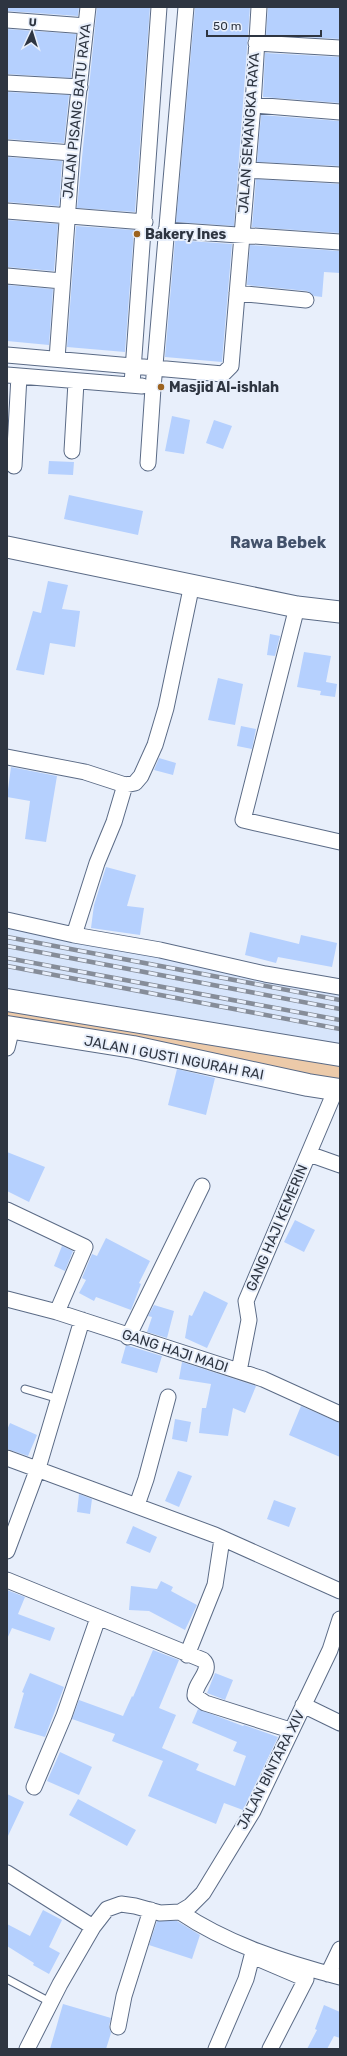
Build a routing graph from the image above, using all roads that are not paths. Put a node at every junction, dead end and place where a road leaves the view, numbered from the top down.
1 (88, 7) edge
2 (159, 7) edge
3 (186, 7) edge
4 (259, 7) edge
5 (7, 20) edge
6 (86, 26) junction
7 (256, 43) junction
8 (340, 48) edge
9 (7, 83) edge
10 (80, 87) junction
11 (253, 105) junction
12 (340, 112) edge
13 (7, 148) edge
14 (72, 153) junction
15 (247, 170) junction
16 (340, 175) edge
17 (7, 211) edge
18 (67, 216) junction
19 (145, 222) junction
20 (166, 230) junction
21 (242, 234) junction
22 (340, 242) edge
23 (7, 276) edge
24 (62, 281) junction
25 (237, 293) junction
26 (306, 300) dead end
27 (7, 355) edge
28 (58, 359) junction
29 (134, 366) junction
30 (155, 368) junction
31 (13, 376) edge
32 (76, 382) junction
33 (132, 384) junction
34 (153, 388) junction
35 (72, 451) dead end
36 (148, 462) dead end
37 (14, 466) dead end
38 (7, 547) edge
39 (192, 584) junction
40 (297, 607) junction
41 (340, 612) edge
42 (7, 757) edge
43 (125, 785) junction
44 (340, 842) edge
45 (7, 920) edge
46 (74, 935) junction
47 (340, 987) edge
48 (7, 1000) edge
49 (9, 1034) edge
50 (340, 1055) edge
51 (339, 1088) edge
52 (309, 1154) junction
53 (340, 1166) edge
54 (202, 1186) dead end
55 (7, 1210) edge
56 (7, 1299) edge
57 (57, 1312) junction
58 (82, 1320) junction
59 (128, 1337) junction
60 (239, 1371) junction
61 (25, 1389) dead end
62 (168, 1397) dead end
63 (59, 1399) junction
64 (340, 1414) edge
65 (7, 1458) edge
66 (38, 1468) junction
67 (137, 1505) junction
68 (222, 1539) junction
69 (8, 1542) edge
70 (7, 1580) edge
71 (340, 1591) edge
72 (98, 1618) junction
73 (340, 1619) edge
74 (186, 1655) junction
75 (303, 1705) junction
76 (340, 1723) edge
77 (290, 1730) junction
78 (34, 1787) dead end
79 (7, 1873) edge
80 (151, 1910) junction
81 (180, 1912) junction
82 (93, 1927) junction
83 (340, 1949) edge
84 (334, 1976) edge
85 (7, 1979) edge
86 (50, 2002) junction
87 (118, 2026) dead end
88 (27, 2049) edge
89 (216, 2049) edge
90 (270, 2049) edge

1 - 6 street, JALAN PISANG BATU RAYA
2 - 19 street
3 - 20 street
4 - 7 street, JALAN SEMANGKA RAYA
5 - 6 street
6 - 10 street, JALAN PISANG BATU RAYA
7 - 8 street
7 - 11 street, JALAN SEMANGKA RAYA
9 - 10 street
10 - 14 street, JALAN PISANG BATU RAYA
11 - 12 street
11 - 15 street, JALAN SEMANGKA RAYA
13 - 14 street
14 - 18 street, JALAN PISANG BATU RAYA
15 - 16 street
15 - 21 street, JALAN SEMANGKA RAYA
17 - 18 street
18 - 19 street
18 - 24 street, JALAN PISANG BATU RAYA
19 - 29 street
20 - 21 street
20 - 30 street
21 - 22 street
21 - 25 street, JALAN SEMANGKA RAYA
23 - 24 street
24 - 28 street, JALAN PISANG BATU RAYA
25 - 26 street
25 - 30 street, JALAN SEMANGKA RAYA
27 - 28 street
28 - 29 street
29 - 30 street
29 - 33 street
30 - 34 street
31 - 32 street
31 - 37 street
32 - 33 street
32 - 35 street
33 - 34 street
34 - 36 street
38 - 39 street
39 - 40 street
39 - 43 street
40 - 41 street
40 - 44 street
42 - 43 street
43 - 46 street
45 - 46 street
46 - 47 street
48 - 50 main road, JALAN I GUSTI NGURAH RAI
49 - 51 main road, JALAN I GUSTI NGURAH RAI
51 - 52 street, GANG HAJI KEMERIN
52 - 53 street
52 - 60 street, GANG HAJI KEMERIN
54 - 59 street
55 - 57 street
56 - 57 street, GANG HAJI MADI
57 - 58 street, GANG HAJI MADI
58 - 59 street, GANG HAJI MADI
58 - 63 street
59 - 60 street, GANG HAJI MADI
60 - 64 street, GANG HAJI MADI
61 - 63 lane
62 - 67 street
63 - 66 street
65 - 66 street
66 - 67 street
66 - 69 street
67 - 68 street
68 - 71 street
68 - 74 street
70 - 72 street
72 - 74 street
72 - 78 street
73 - 75 street, JALAN BINTARA XIV
74 - 77 street
75 - 76 street
75 - 77 street, JALAN BINTARA XIV
77 - 81 street, JALAN BINTARA XIV
79 - 82 street
80 - 81 street
80 - 82 street
80 - 87 street
81 - 84 street
82 - 86 street
83 - 84 street
85 - 86 lane
86 - 88 street
89 - 90 street

